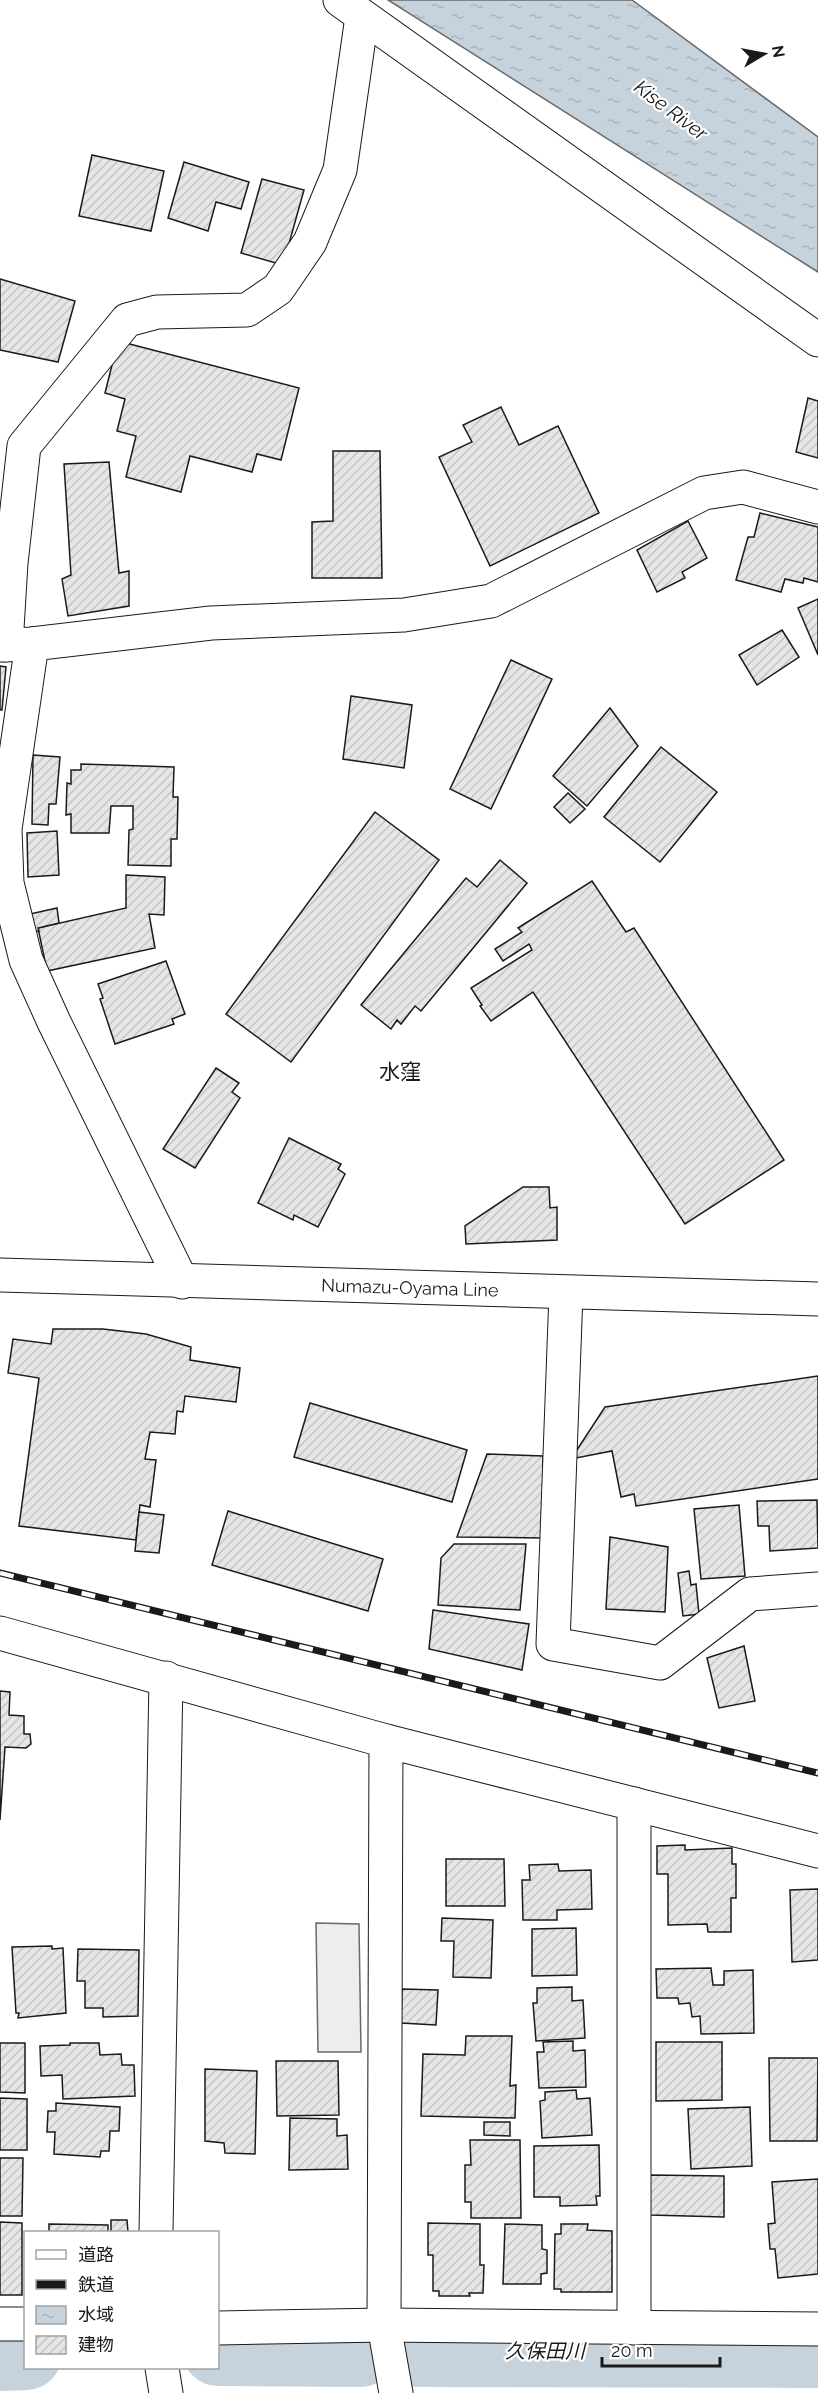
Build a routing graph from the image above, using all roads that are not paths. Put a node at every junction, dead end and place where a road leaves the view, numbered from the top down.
1 (351, 9) edge
2 (818, 340) edge
3 (818, 507) edge
4 (13, 645) edge
5 (0, 1275) edge
6 (182, 1282) junction
7 (566, 1293) junction
8 (818, 1299) edge
9 (818, 1589) edge
10 (0, 1633) edge
11 (166, 1678) junction
12 (386, 1740) junction
13 (634, 1804) junction
14 (818, 1851) edge
15 (156, 2231) edge
16 (0, 2324) edge
17 (24, 2324) edge
18 (384, 2325) junction
19 (219, 2328) edge
20 (634, 2328) junction
21 (818, 2329) edge
22 (162, 2369) edge
23 (166, 2393) edge
24 (396, 2393) edge

1 - 2 street
1 - 4 street
3 - 4 street
4 - 6 street
5 - 6 street, Numazu-Oyama Line
6 - 7 street, Numazu-Oyama Line
7 - 8 street, Numazu-Oyama Line
7 - 9 street
10 - 11 street
11 - 12 street
11 - 15 street
12 - 13 street
12 - 18 street
13 - 14 street
13 - 20 street
16 - 17 street
18 - 19 street
18 - 20 street
18 - 24 street
20 - 21 street
22 - 23 street

